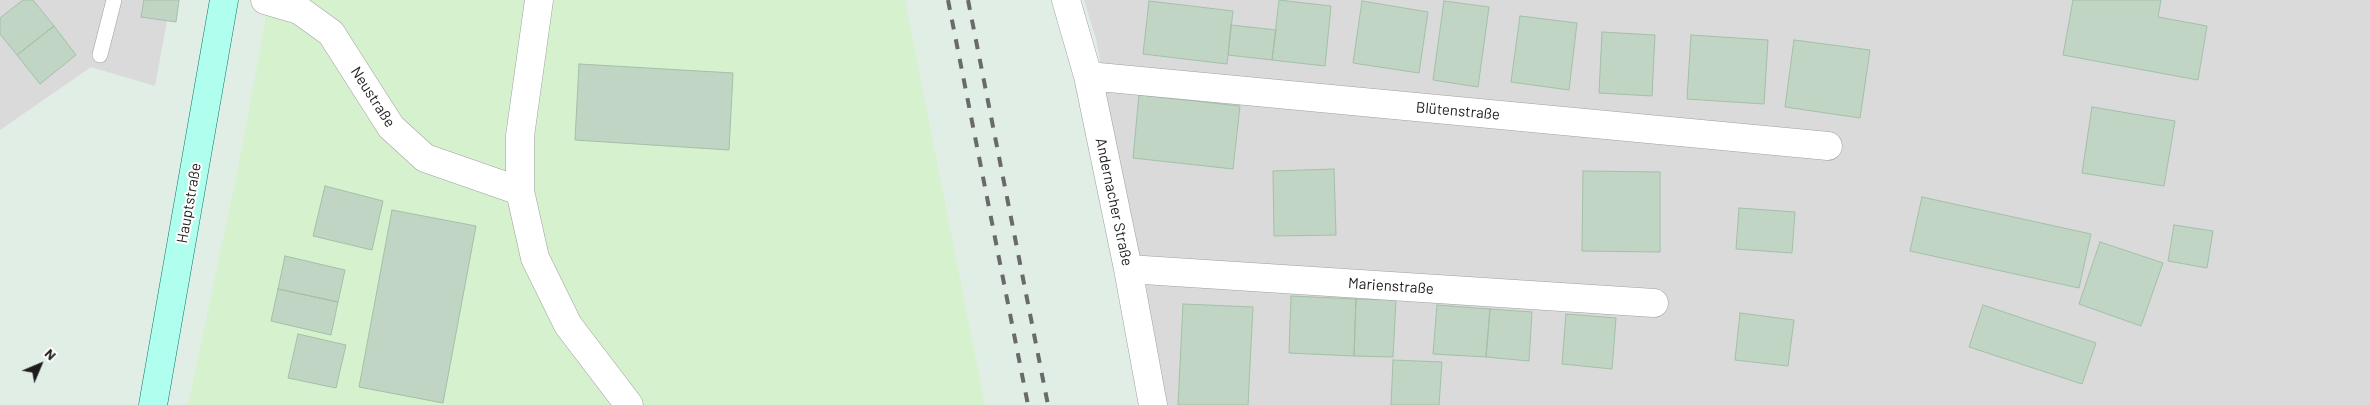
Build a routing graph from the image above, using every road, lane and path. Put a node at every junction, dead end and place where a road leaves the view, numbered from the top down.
1 (114, 0) edge
2 (224, 0) edge
3 (265, 0) edge
4 (539, 0) edge
5 (1066, 0) edge
6 (100, 55) dead end
7 (1088, 76) junction
8 (1828, 146) dead end
9 (520, 191) junction
10 (1128, 269) junction
11 (1654, 303) dead end
12 (153, 405) edge
13 (629, 405) edge
14 (1153, 405) edge

1 - 6 lane
2 - 12 main road, Hauptstraße
3 - 9 street, Neustraße
4 - 9 street
5 - 7 street, Andernacher Straße
7 - 8 street, Blütenstraße
7 - 10 street, Andernacher Straße
9 - 13 street
10 - 11 street, Marienstraße
10 - 14 street, Andernacher Straße

